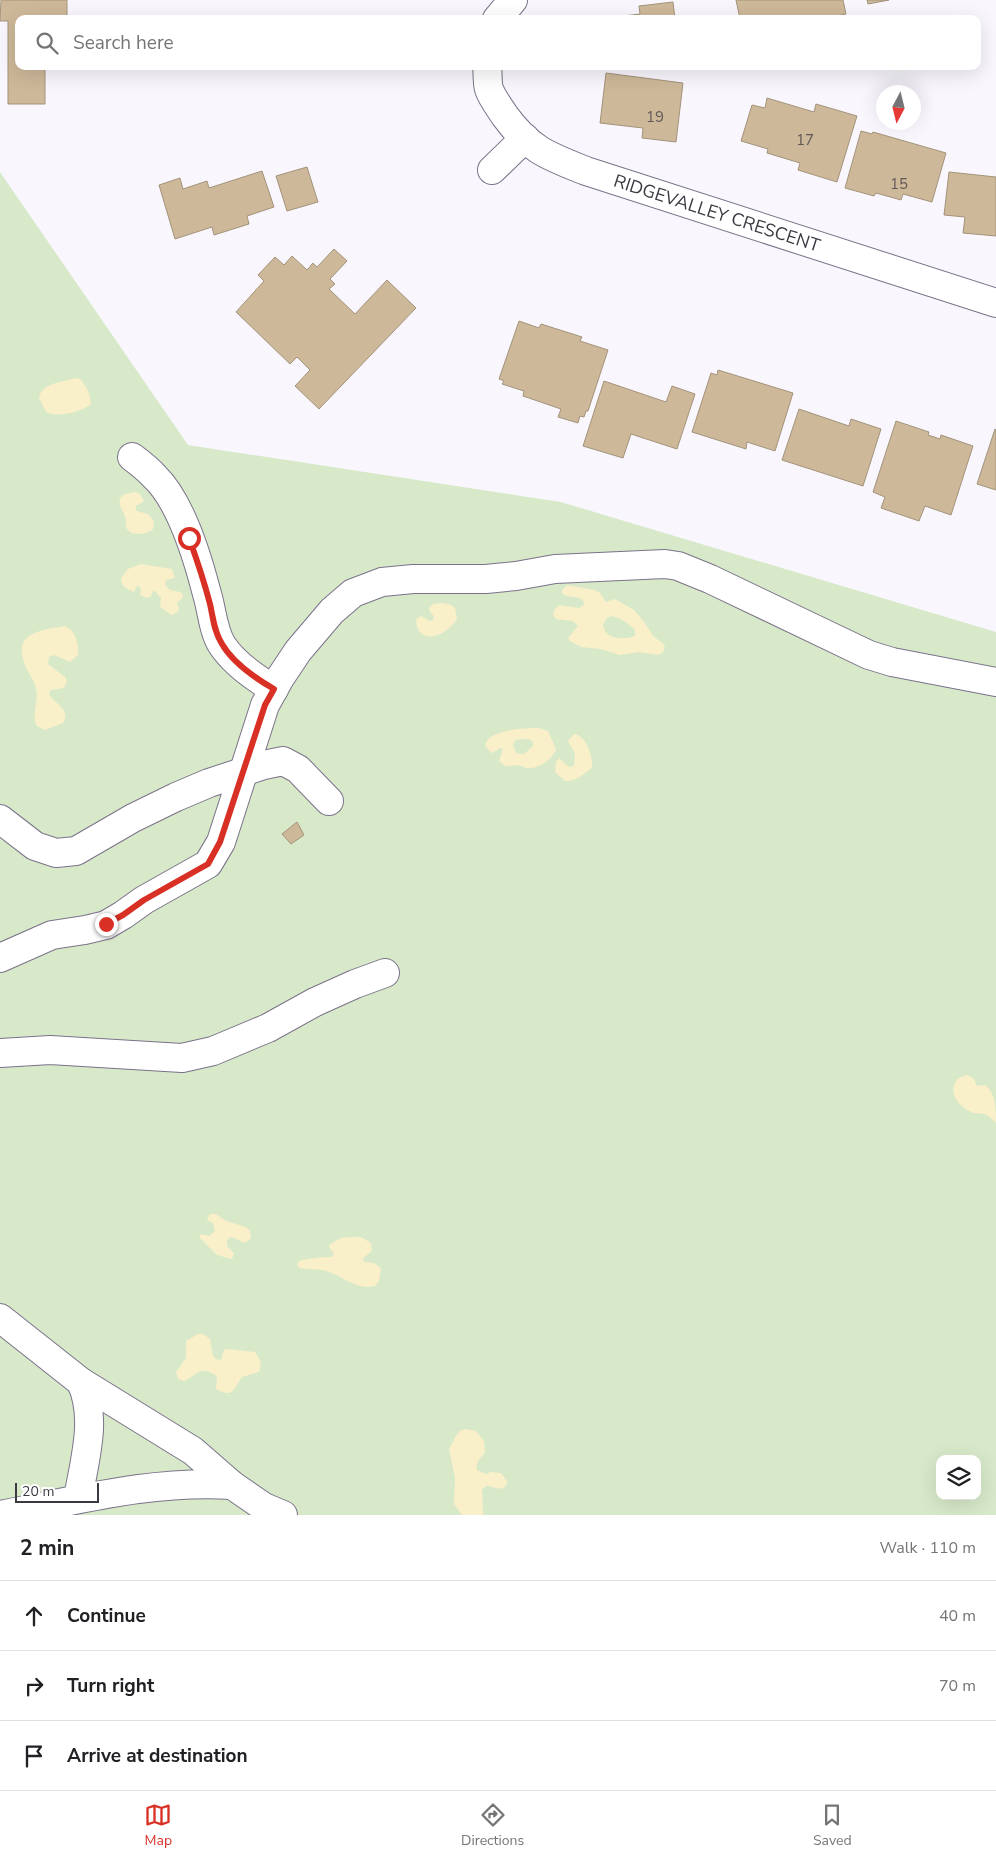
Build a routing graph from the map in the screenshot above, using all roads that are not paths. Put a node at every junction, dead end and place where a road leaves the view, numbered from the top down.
1 (513, 0) edge
2 (500, 15) edge
3 (487, 70) edge
4 (525, 138) junction
5 (492, 170) dead end
6 (996, 304) edge
7 (132, 457) dead end
8 (996, 682) edge
9 (274, 689) junction
10 (243, 772) junction
11 (329, 800) dead end
12 (0, 819) edge
13 (0, 958) edge
14 (385, 973) dead end
15 (0, 1053) edge
16 (0, 1318) edge
17 (81, 1382) junction
18 (232, 1484) junction
19 (78, 1499) junction
20 (0, 1515) edge
21 (283, 1515) edge

1 - 2 street
3 - 4 street, RIDGEVALLEY CRESCENT
4 - 5 street
4 - 6 street, RIDGEVALLEY CRESCENT
7 - 9 street
8 - 9 street
9 - 10 street
10 - 11 street
10 - 12 street
10 - 13 street
14 - 15 street
16 - 17 street
17 - 18 street
17 - 19 street
18 - 19 street
18 - 21 street
19 - 20 street

